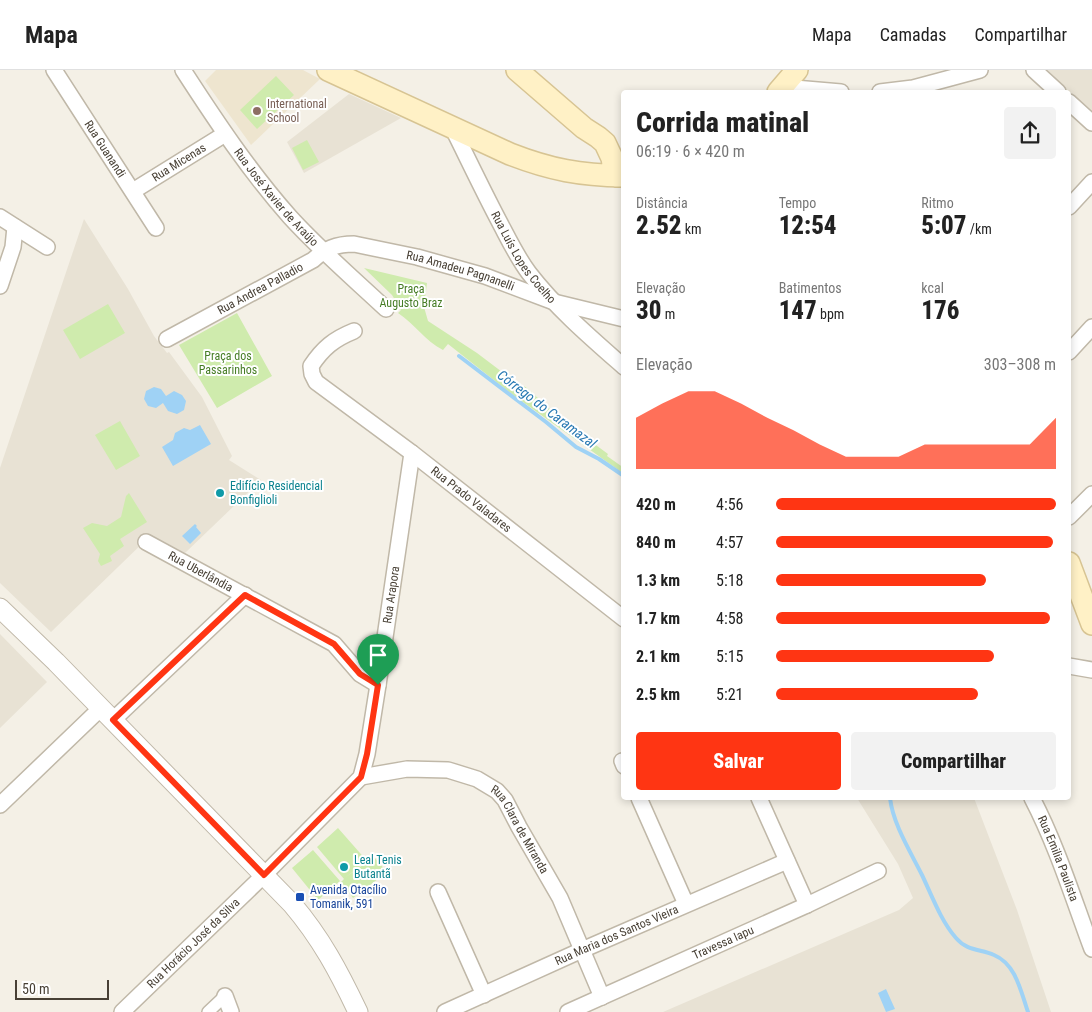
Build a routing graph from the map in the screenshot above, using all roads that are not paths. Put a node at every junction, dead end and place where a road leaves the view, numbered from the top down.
1 (54, 70) edge
2 (183, 70) edge
3 (517, 70) edge
4 (797, 70) edge
5 (980, 70) edge
6 (1034, 70) edge
7 (333, 71) edge
8 (781, 90) edge
9 (896, 90) edge
10 (1056, 90) edge
11 (1071, 104) edge
12 (1092, 123) edge
13 (452, 127) junction
14 (584, 128) junction
15 (225, 134) junction
16 (614, 148) edge
17 (612, 176) edge
18 (1092, 182) edge
19 (133, 191) junction
20 (1086, 198) edge
21 (1071, 206) edge
22 (0, 217) edge
23 (16, 227) junction
24 (156, 228) dead end
25 (354, 244) joint
26 (47, 247) dead end
27 (324, 250) junction
28 (0, 286) edge
29 (554, 302) junction
30 (386, 309) dead end
31 (621, 318) edge
32 (1092, 327) edge
33 (354, 331) dead end
34 (168, 339) dead end
35 (1071, 350) edge
36 (621, 364) edge
37 (412, 453) junction
38 (1092, 494) edge
39 (1071, 515) edge
40 (146, 542) dead end
41 (1071, 568) edge
42 (245, 595) junction
43 (0, 608) edge
44 (621, 617) edge
45 (1092, 624) edge
46 (1071, 666) edge
47 (1092, 670) edge
48 (378, 685) junction
49 (107, 714) junction
50 (361, 777) junction
51 (640, 800) edge
52 (760, 800) edge
53 (1033, 800) edge
54 (0, 805) edge
55 (787, 860) junction
56 (878, 871) dead end
57 (264, 875) junction
58 (438, 892) dead end
59 (686, 904) junction
60 (807, 905) junction
61 (1092, 949) edge
62 (582, 950) junction
63 (484, 995) junction
64 (225, 996) joint
65 (602, 997) junction
66 (122, 1012) edge
67 (208, 1012) edge
68 (231, 1012) edge
69 (358, 1012) edge
70 (445, 1012) edge
71 (568, 1012) edge

1 - 19 street, Rua Guanandi
2 - 15 street, Rua José Xavier de Araújo
3 - 14 main road
4 - 8 main road
5 - 9 street
6 - 10 street
7 - 13 main road
11 - 12 street
13 - 17 main road
13 - 29 street, Rua Luís Lopes Coelho
14 - 16 main road
14 - 17 main road
15 - 19 street, Rua Micenas
15 - 27 street, Rua José Xavier de Araújo
16 - 17 main road
18 - 20 street
19 - 24 street, Rua Guanandi
20 - 21 street
22 - 23 street
23 - 26 street
23 - 28 street
25 - 27 street, Rua Andrea Palladio
25 - 29 street, Rua Amadeu Pagnanelli
27 - 30 street, Rua José Xavier de Araújo
27 - 34 street, Rua Andrea Palladio
29 - 31 street, Rua Amadeu Pagnanelli
29 - 36 street, Rua Luís Lopes Coelho
32 - 35 street
33 - 37 street, Rua Prado Valadares
37 - 44 street, Rua Prado Valadares
37 - 48 street, Rua Arapora
38 - 39 street
40 - 42 street, Rua Uberlândia
41 - 45 main road
42 - 48 street, Rua Uberlândia
42 - 49 street
43 - 49 street
46 - 47 street
48 - 50 street, Rua Arapora
49 - 54 street
49 - 57 street
50 - 57 street
50 - 62 street, Rua Clara de Miranda
51 - 59 street
52 - 55 street
53 - 61 street, Rua Emilia Paulista
55 - 59 street, Rua Maria dos Santos Vieira
55 - 60 street
56 - 60 street, Travessa Iapu
57 - 66 street, Rua Horácio José da Silva
57 - 69 street
58 - 63 street
59 - 62 street, Rua Maria dos Santos Vieira
60 - 65 street, Travessa Iapu
62 - 63 street, Rua Maria dos Santos Vieira
62 - 65 street, Rua Clara de Miranda
63 - 70 street, Rua Maria dos Santos Vieira
64 - 67 street
64 - 68 street
65 - 71 street, Travessa Iapu

